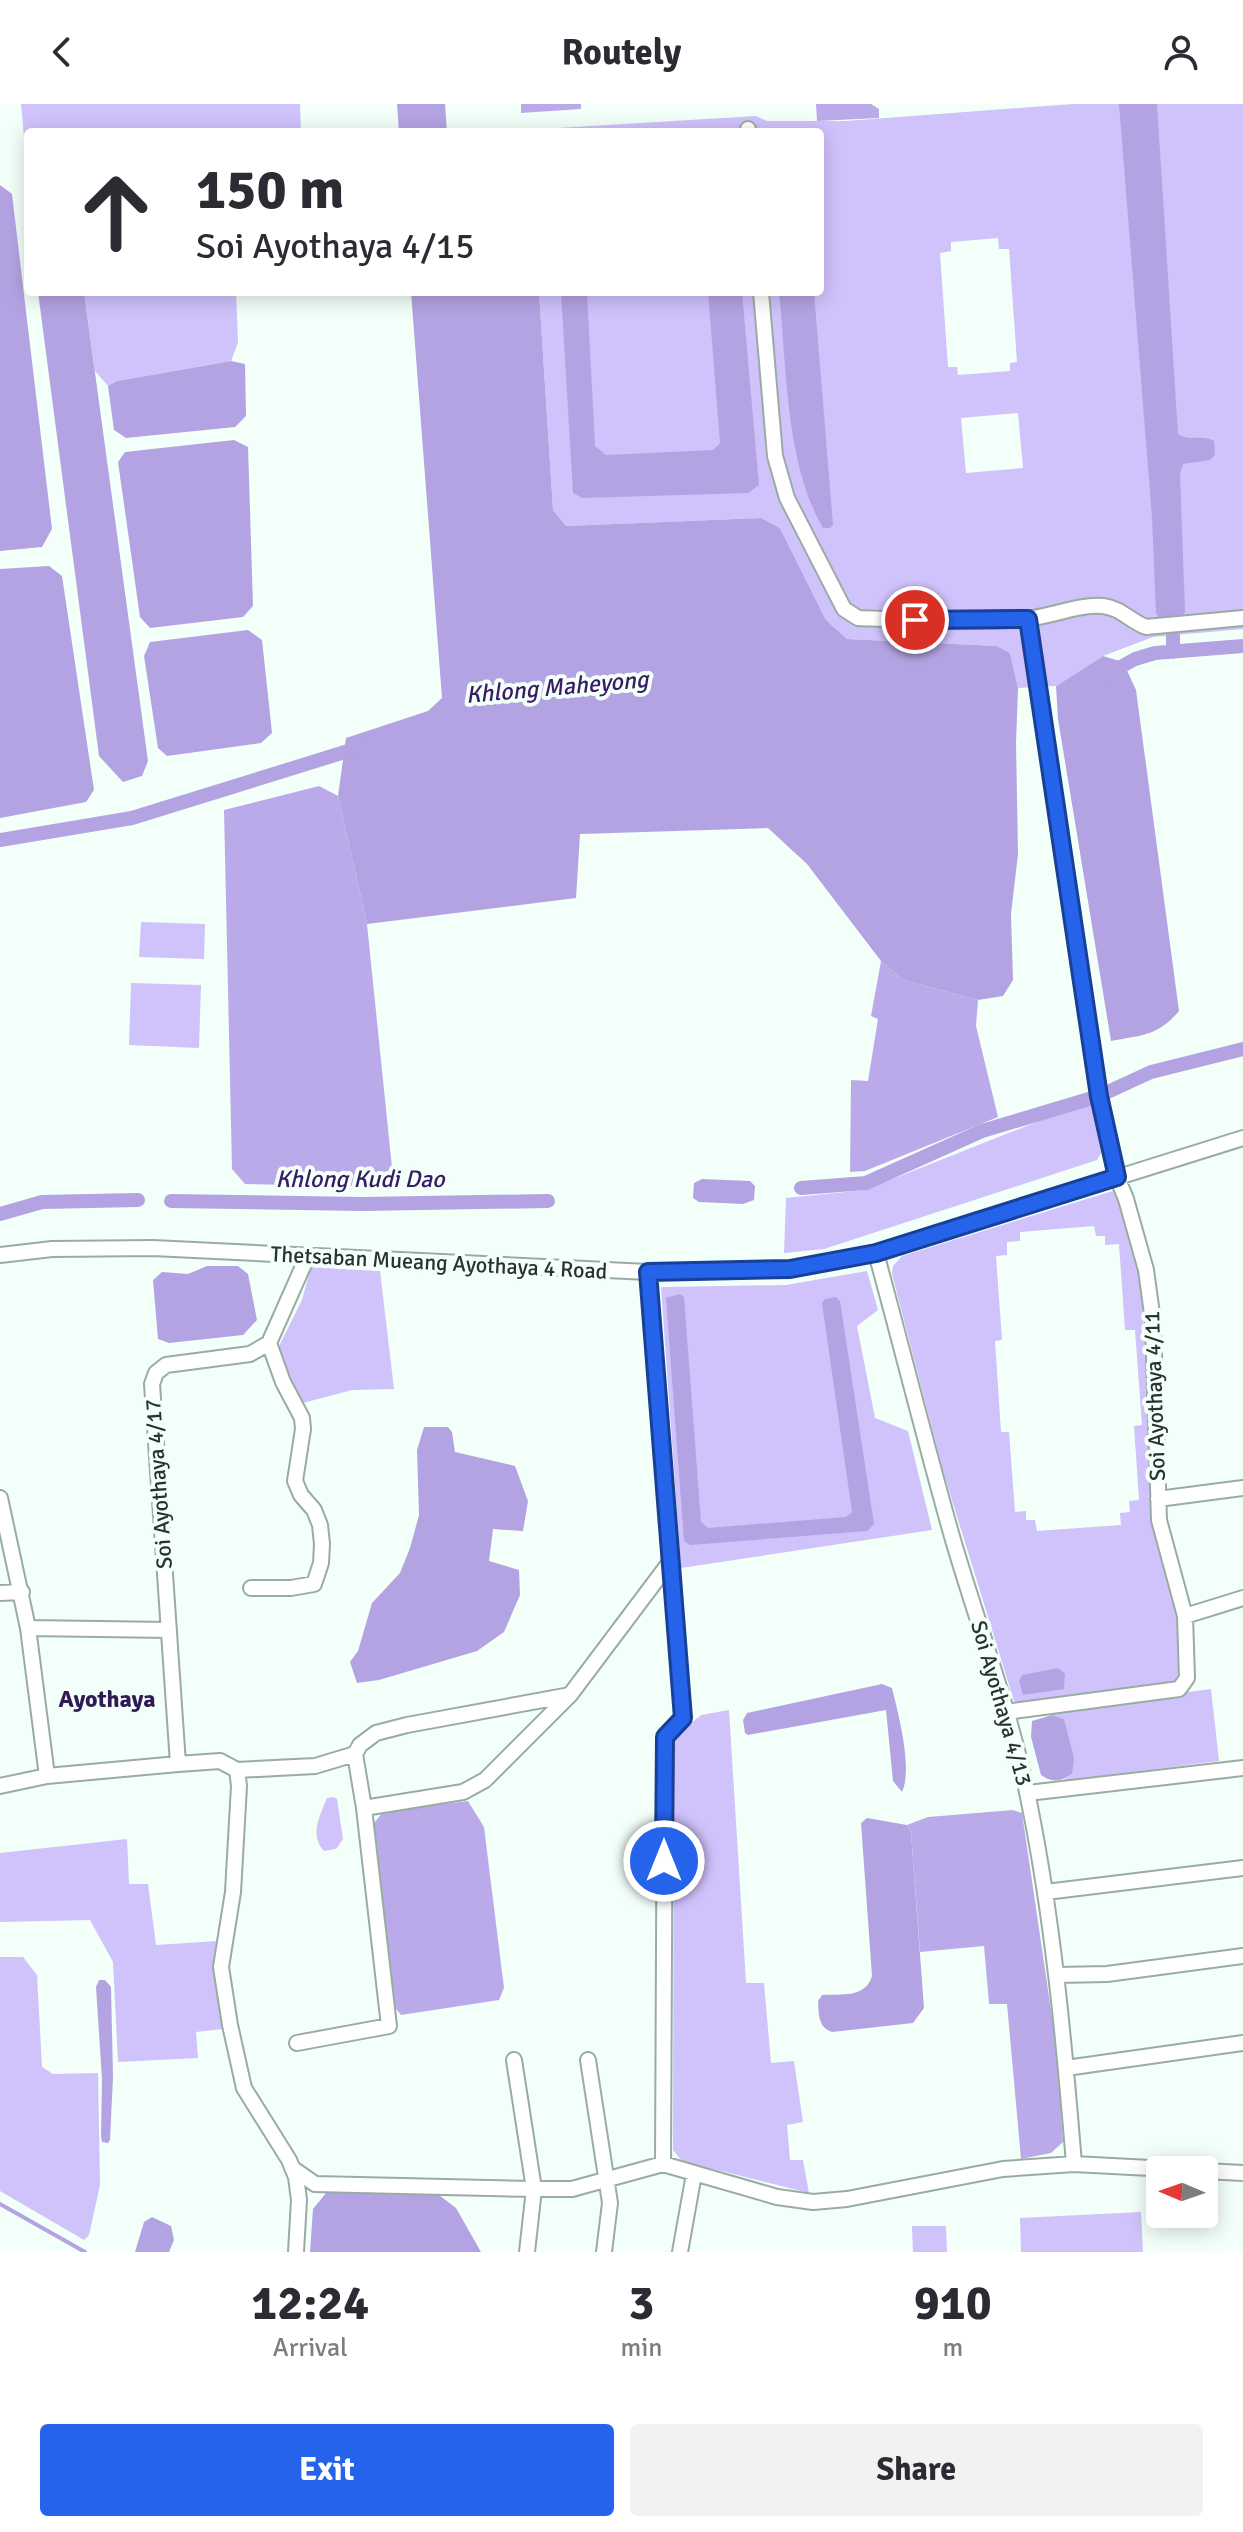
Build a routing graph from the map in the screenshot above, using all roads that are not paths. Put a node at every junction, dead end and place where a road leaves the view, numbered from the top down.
1 (761, 296) edge
2 (1243, 618) edge
3 (1028, 619) junction
4 (1243, 1138) edge
5 (1117, 1177) junction
6 (876, 1253) junction
7 (0, 1255) edge
8 (308, 1255) junction
9 (648, 1272) junction
10 (269, 1343) junction
11 (1243, 1488) edge
12 (0, 1498) edge
13 (1158, 1499) junction
14 (670, 1562) junction
15 (251, 1588) dead end
16 (22, 1592) junction
17 (0, 1593) edge
18 (1243, 1598) edge
19 (1185, 1616) junction
20 (28, 1628) junction
21 (169, 1630) junction
22 (570, 1695) junction
23 (1006, 1712) junction
24 (355, 1754) junction
25 (178, 1764) junction
26 (1243, 1768) edge
27 (237, 1770) junction
28 (47, 1776) junction
29 (0, 1786) edge
30 (1028, 1793) junction
31 (364, 1808) junction
32 (1243, 1868) edge
33 (1046, 1892) junction
34 (1243, 1956) edge
35 (1057, 1975) junction
36 (297, 2043) dead end
37 (1243, 2043) edge
38 (514, 2060) dead end
39 (588, 2060) dead end
40 (1066, 2068) junction
41 (663, 2164) junction
42 (1074, 2164) junction
43 (292, 2168) junction
44 (1146, 2168) edge
45 (1218, 2172) edge
46 (1243, 2173) edge
47 (694, 2174) junction
48 (608, 2180) junction
49 (315, 2184) junction
50 (534, 2189) junction
51 (299, 2200) junction
52 (296, 2252) edge
53 (527, 2252) edge
54 (604, 2252) edge
55 (680, 2252) edge

1 - 3 street
2 - 3 street
3 - 5 street, Soi Ayothaya 4/11
4 - 5 street, Thetsaban Mueang Ayothaya 4 Road
5 - 6 street, Thetsaban Mueang Ayothaya 4 Road
5 - 13 street, Soi Ayothaya 4/11
6 - 9 street, Thetsaban Mueang Ayothaya 4 Road
6 - 23 street, Soi Ayothaya 4/13
7 - 8 street, Thetsaban Mueang Ayothaya 4 Road
8 - 9 street, Thetsaban Mueang Ayothaya 4 Road
8 - 10 street
9 - 14 street
10 - 15 street
10 - 21 street, Soi Ayothaya 4/17
11 - 13 street
12 - 16 street
13 - 19 street, Soi Ayothaya 4/11
14 - 22 street
14 - 41 street
16 - 17 street
16 - 20 street
18 - 19 street
19 - 23 street, Soi Ayothaya 4/11
20 - 21 street
20 - 28 street
21 - 25 street, Soi Ayothaya 4/17
22 - 24 street
22 - 31 street
23 - 30 street, Soi Ayothaya 4/13
24 - 27 street
24 - 31 street
25 - 27 street
25 - 28 street
26 - 30 street
27 - 43 street
28 - 29 street
30 - 33 street, Soi Ayothaya 4/13
31 - 36 street
32 - 33 street
33 - 35 street, Soi Ayothaya 4/13
34 - 35 street
35 - 40 street, Soi Ayothaya 4/13
37 - 40 street
38 - 50 street
39 - 48 street
40 - 42 street, Soi Ayothaya 4/13
41 - 47 street
41 - 48 street
42 - 44 street
42 - 47 street
43 - 49 street
43 - 51 street
45 - 46 street
47 - 55 street
48 - 50 street
48 - 54 street
49 - 50 street
49 - 51 street
50 - 53 street
51 - 52 street

